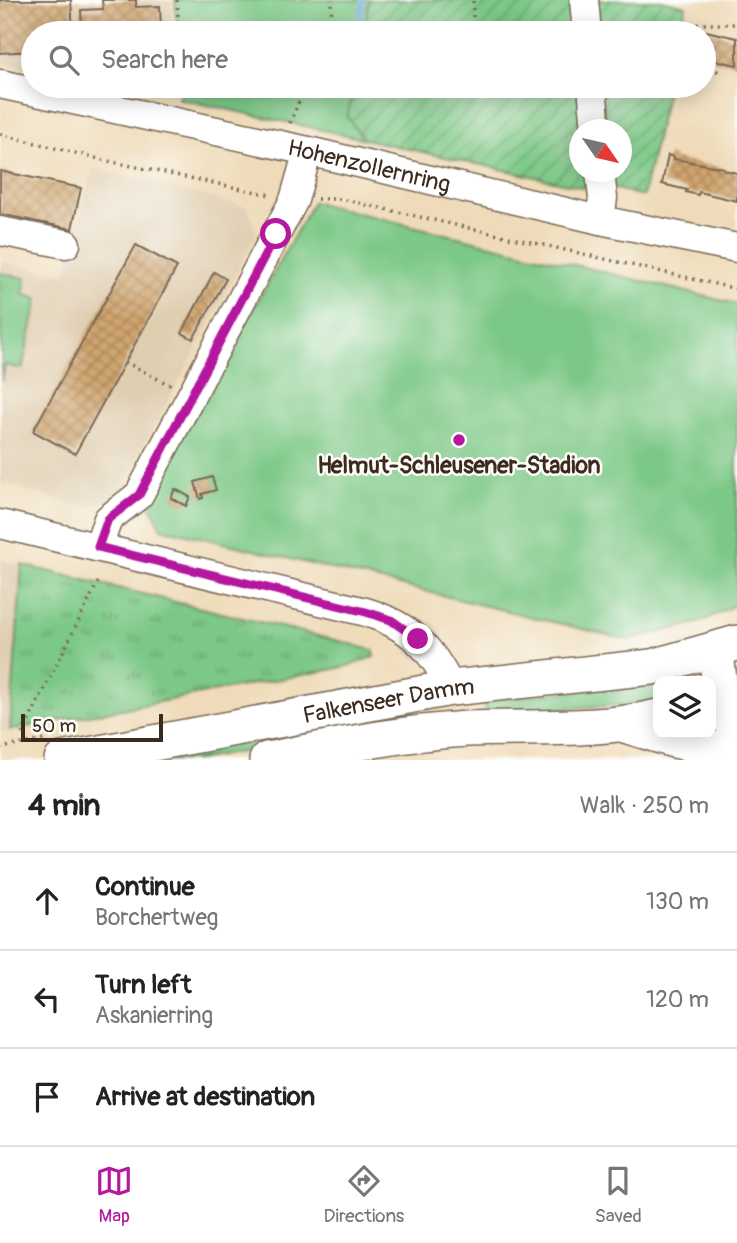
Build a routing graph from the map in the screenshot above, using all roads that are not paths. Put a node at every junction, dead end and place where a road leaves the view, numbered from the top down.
1 (584, 0) edge
2 (586, 21) edge
3 (0, 84) edge
4 (21, 89) edge
5 (65, 98) edge
6 (593, 98) edge
7 (595, 119) edge
8 (309, 151) junction
9 (601, 182) edge
10 (600, 220) junction
11 (0, 231) edge
12 (66, 244) dead end
13 (737, 248) edge
14 (0, 524) edge
15 (98, 547) junction
16 (730, 654) edge
17 (451, 688) junction
18 (727, 709) edge
19 (642, 721) edge
20 (463, 730) junction
21 (737, 754) edge
22 (62, 760) edge
23 (267, 760) edge

1 - 2 street
3 - 4 street, Hohenzollernring
5 - 8 street, Hohenzollernring
6 - 7 street
8 - 10 street, Hohenzollernring
8 - 15 street
9 - 10 street
10 - 13 street, Hohenzollernring
11 - 12 street
14 - 15 street
15 - 17 street
16 - 17 main road, Falkenseer Damm
16 - 18 main road
17 - 20 main road
17 - 22 main road, Falkenseer Damm
19 - 20 main road, Falkenseer Damm
19 - 21 main road, Falkenseer Damm
20 - 23 main road, Falkenseer Damm

